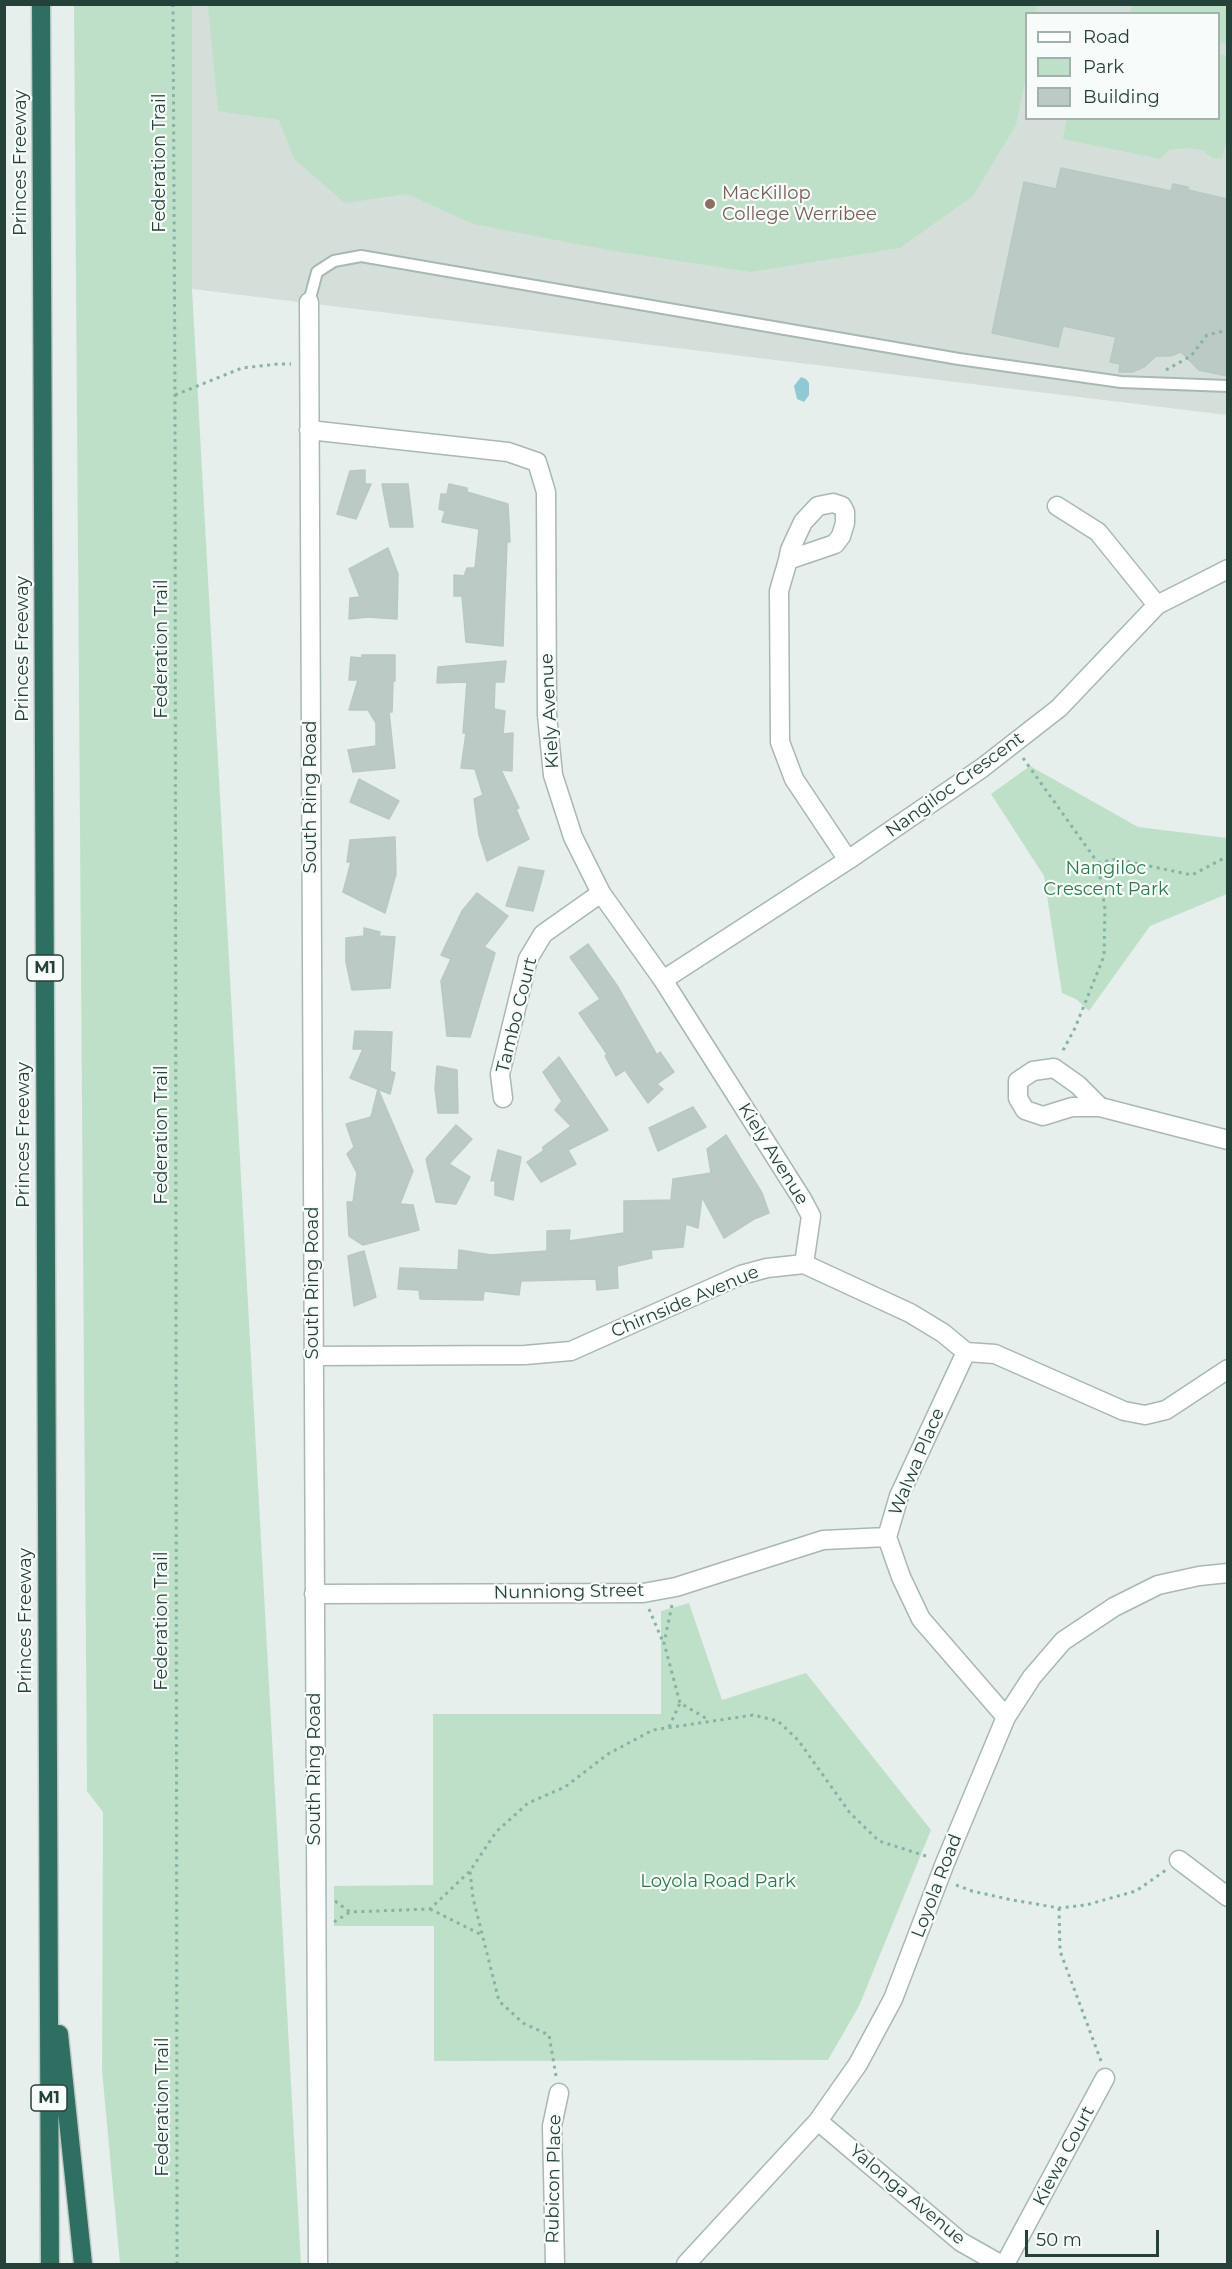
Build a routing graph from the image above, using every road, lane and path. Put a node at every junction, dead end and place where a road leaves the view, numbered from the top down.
1 (41, 4) edge
2 (172, 4) edge
3 (309, 302) joint
4 (1227, 330) edge
5 (309, 366) junction
6 (1142, 383) junction
7 (1227, 386) edge
8 (175, 395) junction
9 (309, 430) junction
10 (1057, 506) dead end
11 (788, 560) dead end
12 (1227, 569) edge
13 (1157, 605) junction
14 (1013, 744) junction
15 (1227, 856) edge
16 (848, 860) junction
17 (1098, 863) junction
18 (602, 893) junction
19 (663, 980) junction
20 (1054, 1068) junction
21 (503, 1098) dead end
22 (1100, 1107) junction
23 (1227, 1140) edge
24 (804, 1264) junction
25 (966, 1352) junction
26 (313, 1356) junction
27 (1227, 1369) edge
28 (887, 1537) junction
29 (1227, 1573) edge
30 (676, 1587) junction
31 (643, 1593) junction
32 (314, 1594) junction
33 (664, 1643) junction
34 (680, 1703) junction
35 (1006, 1717) junction
36 (710, 1721) junction
37 (669, 1727) junction
38 (1179, 1860) joint
39 (942, 1870) junction
40 (471, 1871) junction
41 (315, 1887) junction
42 (1227, 1897) edge
43 (1059, 1908) junction
44 (430, 1909) junction
45 (48, 1931) junction
46 (483, 1935) junction
47 (1105, 2078) joint
48 (559, 2093) joint
49 (818, 2121) junction
50 (50, 2265) edge
51 (83, 2265) edge
52 (177, 2265) edge
53 (318, 2265) edge
54 (555, 2265) edge
55 (686, 2265) edge
56 (1000, 2265) edge
57 (1005, 2265) edge

1 - 45 highway, Princes Freeway / M1
2 - 8 path, Federation Trail
3 - 5 street, South Ring Road
3 - 6 lane
4 - 6 path
5 - 8 path
5 - 9 street, South Ring Road
6 - 7 lane
8 - 52 path, Federation Trail
9 - 18 street, Kiely Avenue
9 - 26 street, South Ring Road
10 - 13 street
11 - 16 street
12 - 13 street, Nangiloc Crescent
13 - 14 street, Nangiloc Crescent
14 - 16 street, Nangiloc Crescent
14 - 17 path
15 - 17 path
16 - 19 street, Nangiloc Crescent
17 - 20 path
18 - 19 street, Kiely Avenue
18 - 21 street, Tambo Court
19 - 24 street, Kiely Avenue
20 - 22 street
20 - 22 street
22 - 23 street
24 - 25 street
24 - 26 street, Chirnside Avenue
25 - 27 street
25 - 28 street, Walwa Place
26 - 32 street, South Ring Road
28 - 30 street, Nunniong Street
28 - 35 street, Walwa Place
29 - 35 street, Loyola Road
30 - 31 street, Nunniong Street
30 - 33 path
31 - 32 street, Nunniong Street
31 - 33 path
32 - 41 street, South Ring Road
33 - 34 path
34 - 36 path
34 - 37 path
35 - 39 street, Loyola Road
36 - 37 path
36 - 39 path
37 - 40 path
38 - 42 street
38 - 43 path
39 - 43 path
39 - 49 street, Loyola Road
40 - 44 path
40 - 46 path
41 - 44 path
41 - 53 street, South Ring Road
43 - 47 path
44 - 46 path
45 - 50 highway, Princes Freeway / M1
45 - 51 highway
46 - 48 path
47 - 57 street, Kiewa Court
48 - 54 street, Rubicon Place
49 - 55 street, Loyola Road
49 - 56 street, Yalonga Avenue

